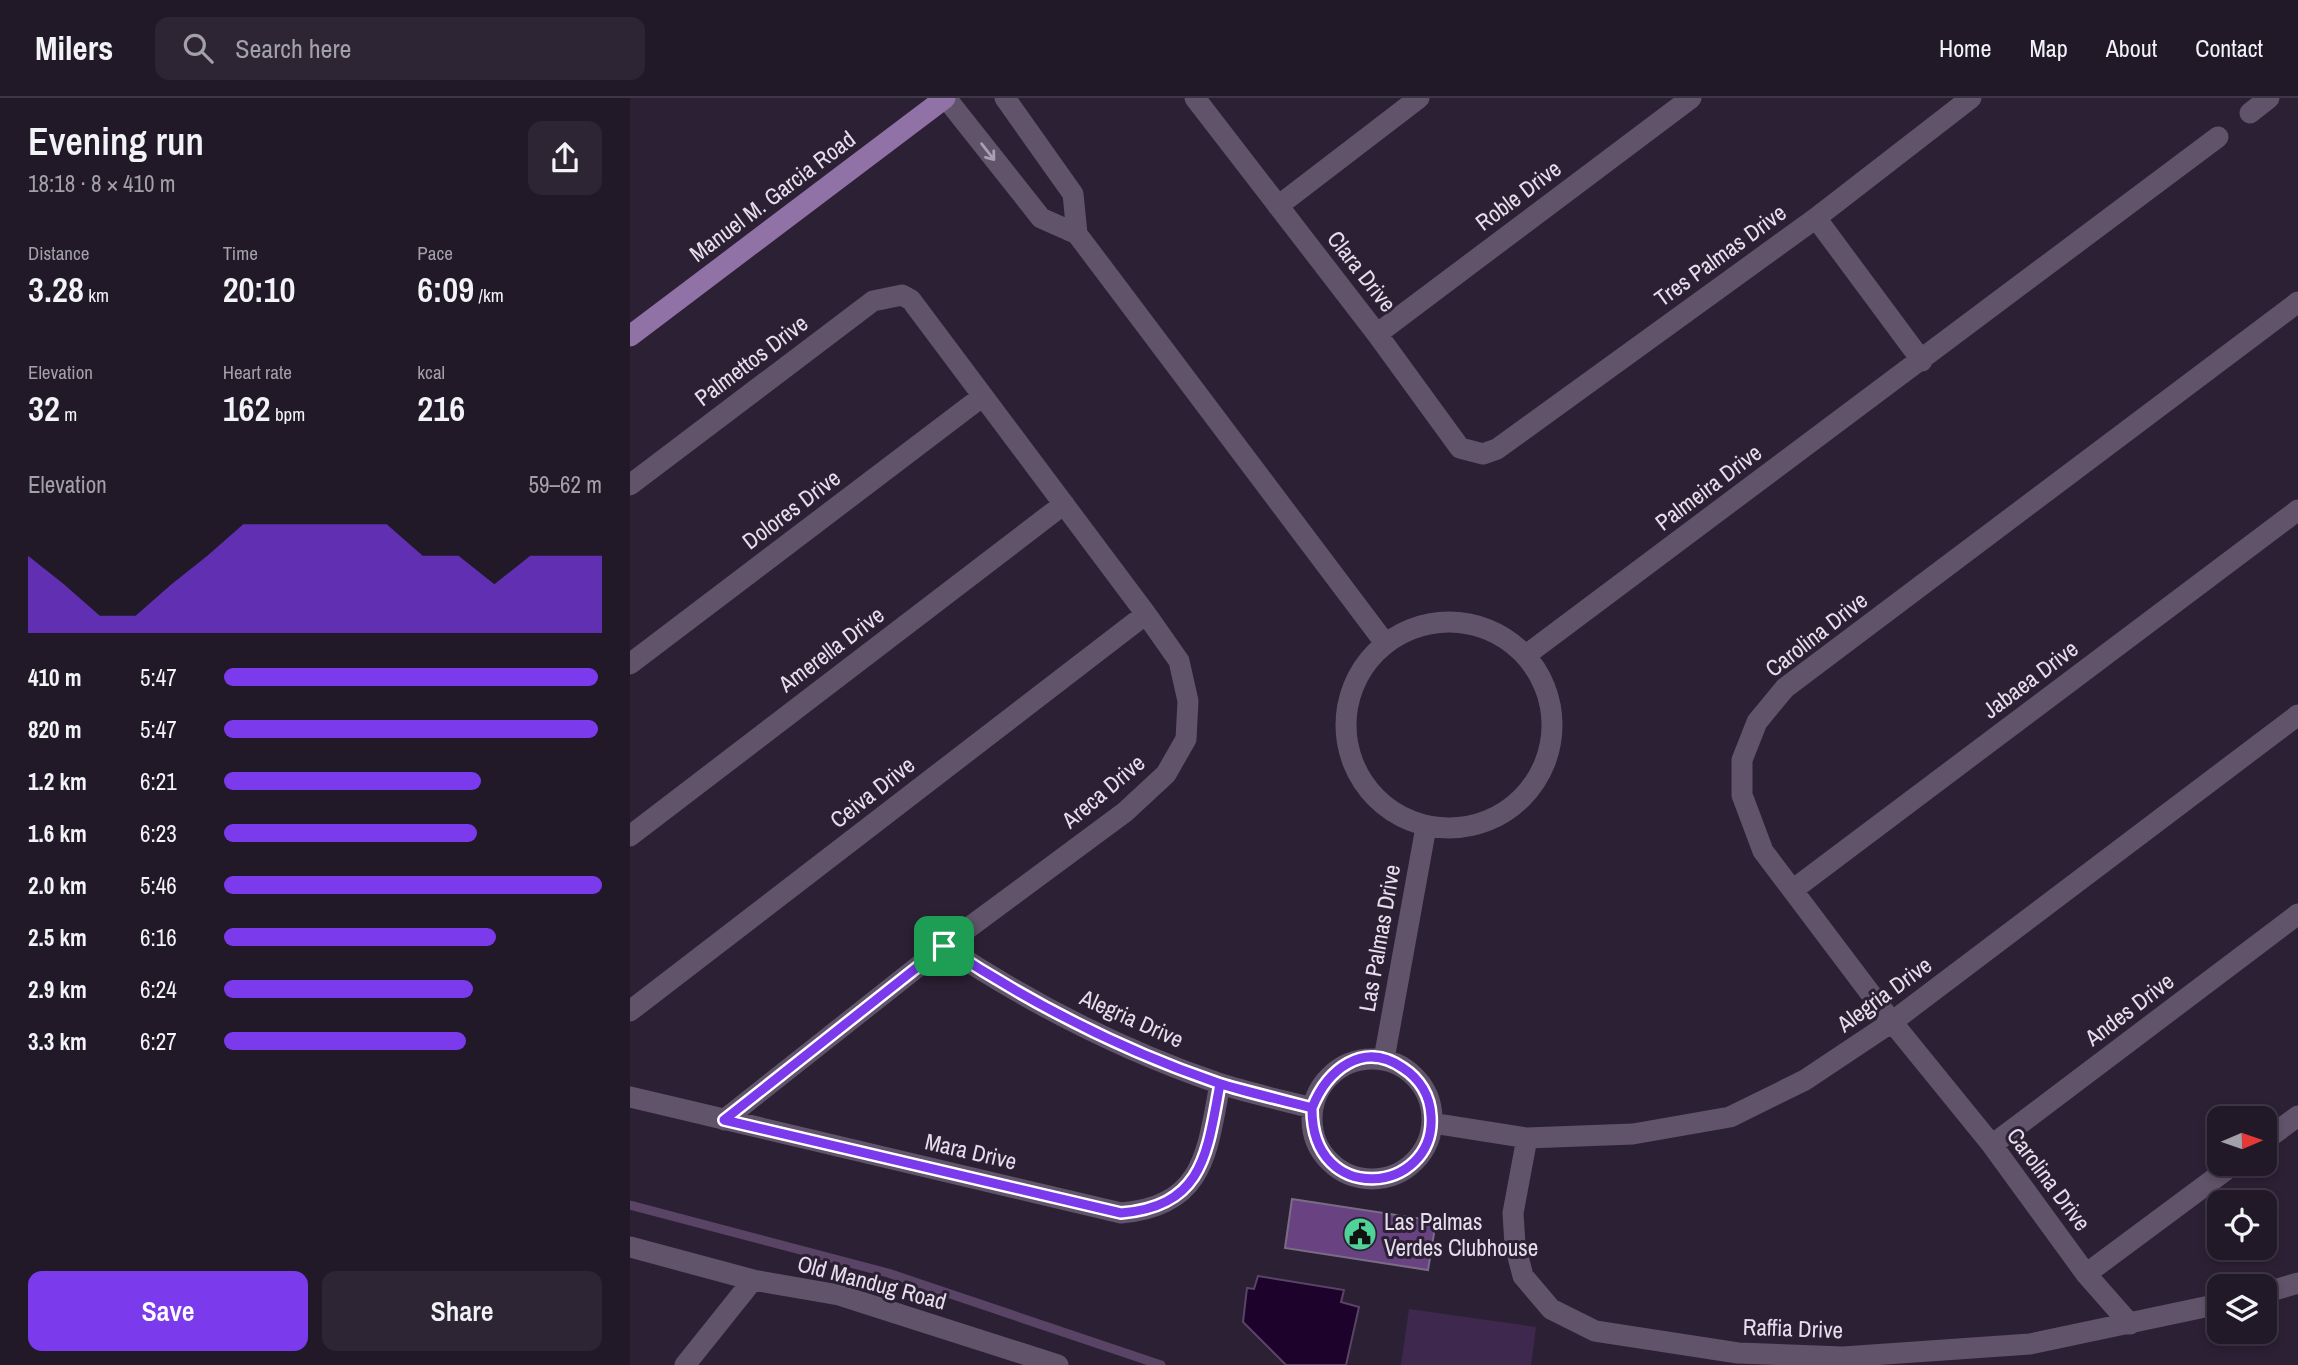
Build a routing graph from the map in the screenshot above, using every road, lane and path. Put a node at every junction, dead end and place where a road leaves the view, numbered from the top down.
1 (946, 98) edge
2 (1005, 98) edge
3 (1195, 98) edge
4 (1419, 98) edge
5 (1691, 98) edge
6 (1970, 98) edge
7 (2269, 98) edge
8 (2250, 113) dead end
9 (2218, 137) dead end
10 (1278, 206) junction
11 (1816, 218) junction
12 (1077, 234) junction
13 (911, 300) joint
14 (2298, 302) edge
15 (1377, 334) junction
16 (630, 336) edge
17 (1922, 361) junction
18 (983, 396) junction
19 (1497, 449) joint
20 (630, 485) edge
21 (1064, 504) junction
22 (2298, 510) edge
23 (1146, 614) junction
24 (1385, 643) junction
25 (1526, 655) junction
26 (630, 664) edge
27 (2298, 715) edge
28 (1426, 827) junction
29 (630, 836) edge
30 (1794, 889) junction
31 (2298, 914) edge
32 (944, 946) junction
33 (630, 1012) edge
34 (1892, 1023) junction
35 (1384, 1059) junction
36 (1220, 1084) junction
37 (630, 1097) edge
38 (1312, 1108) junction
39 (2298, 1116) edge
40 (724, 1120) junction
41 (1432, 1123) junction
42 (2277, 1131) edge
43 (1527, 1138) junction
44 (1992, 1145) junction
45 (2218, 1176) edge
46 (630, 1247) edge
47 (2087, 1274) junction
48 (753, 1280) junction
49 (2298, 1283) edge
50 (2277, 1289) edge
51 (2207, 1307) edge
52 (2130, 1324) junction
53 (685, 1365) edge
54 (1058, 1365) edge

1 -> 12 street
1 - 16 main road, Manuel M. Garcia Road
2 - 12 street
3 - 10 street, Clara Drive
4 - 10 street
5 - 15 street, Roble Drive
6 - 11 street, Tres Palmas Drive
7 - 8 street
9 - 17 street, Palmeira Drive
10 - 15 street, Clara Drive
11 - 17 street
11 - 19 street, Tres Palmas Drive
12 - 24 street
13 - 18 street, Areca Drive
13 - 20 street, Palmettos Drive
14 - 30 street, Carolina Drive
15 - 19 street, Clara Drive
17 - 25 street, Palmeira Drive
18 - 21 street, Areca Drive
18 - 26 street, Dolores Drive
21 - 23 street, Areca Drive
21 - 29 street, Amerella Drive
22 - 30 street, Jabaea Drive
23 - 32 street, Areca Drive
23 - 33 street, Ceiva Drive
24 - 25 street
24 - 28 street
25 - 28 street
27 - 34 street, Alegria Drive
28 - 35 street, Las Palmas Drive
30 - 34 street, Carolina Drive
31 - 44 street, Andes Drive
32 - 36 street, Alegria Drive
32 - 40 street, Areca Drive
34 - 43 street, Alegria Drive
34 - 44 street, Carolina Drive
35 - 38 street
35 - 41 street
36 - 38 street, Alegria Drive
36 - 40 street, Mara Drive
37 - 40 street, Mara Drive
38 - 41 street
39 - 42 street
41 - 43 street, Alegria Drive
43 - 52 street, Raffia Drive
44 - 47 street, Carolina Drive
45 - 47 street
46 - 48 street, Old Mandug Road
47 - 52 street, Carolina Drive
48 - 53 street
48 - 54 street, Old Mandug Road
49 - 50 street
51 - 52 street, Raffia Drive

